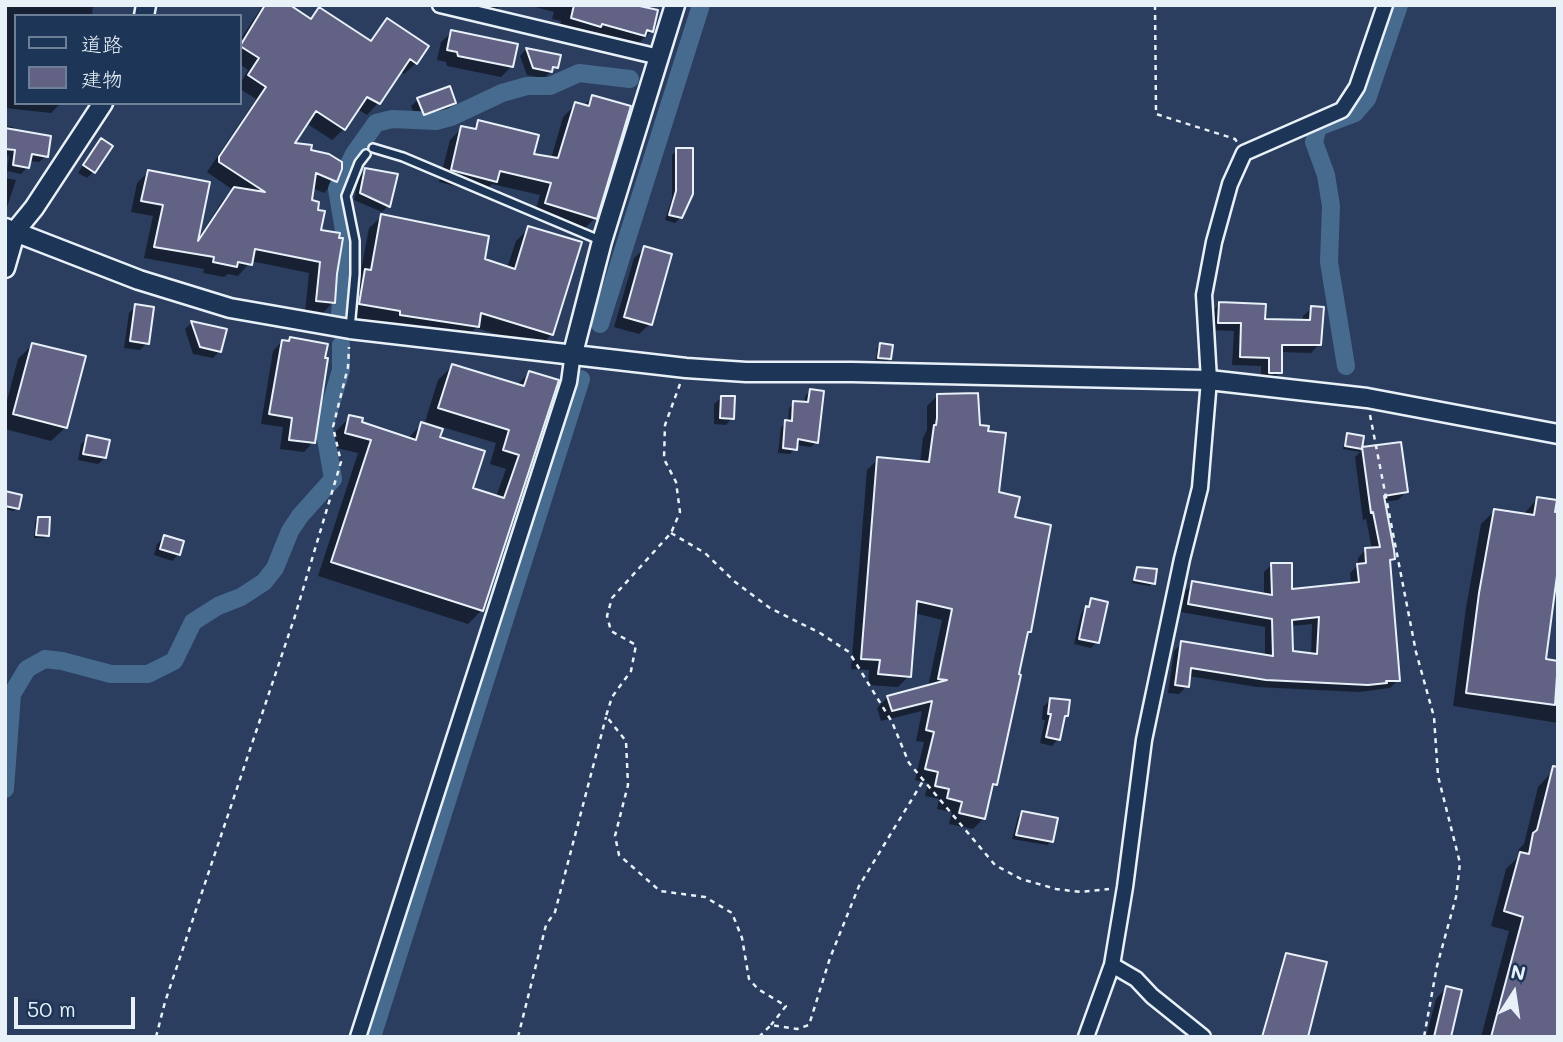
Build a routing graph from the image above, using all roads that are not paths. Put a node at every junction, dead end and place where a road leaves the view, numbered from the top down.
1 (440, 5) edge
2 (675, 5) edge
3 (1385, 5) edge
4 (659, 57) junction
5 (102, 105) edge
6 (373, 148) dead end
7 (366, 154) dead end
8 (11, 229) edge
9 (602, 241) junction
10 (5, 268) edge
11 (350, 329) junction
12 (573, 354) junction
13 (1209, 380) junction
14 (1558, 434) edge
15 (1112, 965) junction
16 (358, 1037) edge
17 (1086, 1037) edge
18 (1203, 1037) edge

1 - 4 street
2 - 4 street
3 - 13 street
4 - 9 street
5 - 8 street
6 - 9 lane
7 - 11 lane
8 - 10 street
8 - 11 street
9 - 12 street
11 - 12 street
12 - 13 street
12 - 16 street
13 - 14 street
13 - 15 street
15 - 17 street
15 - 18 street

